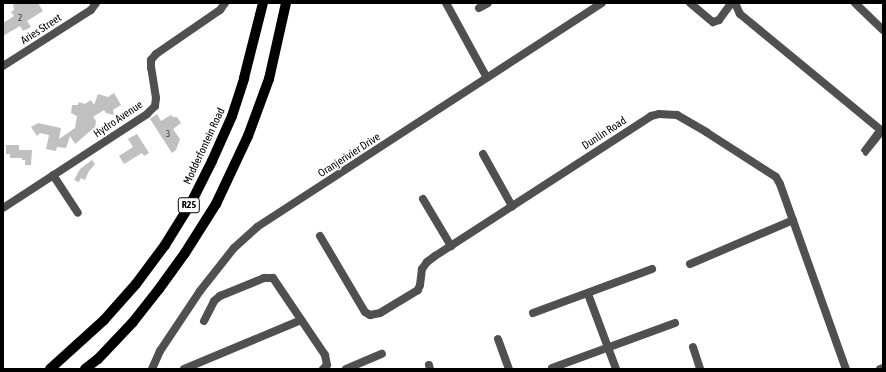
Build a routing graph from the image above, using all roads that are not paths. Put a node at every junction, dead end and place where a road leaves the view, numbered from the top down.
1 (96, 3) edge
2 (226, 3) edge
3 (262, 3) edge
4 (286, 3) edge
5 (446, 3) edge
6 (488, 3) edge
7 (690, 3) edge
8 (856, 3) edge
9 (600, 4) edge
10 (732, 4) edge
11 (479, 8) dead end
12 (883, 30) edge
13 (3, 66) edge
14 (487, 78) junction
15 (882, 131) edge
16 (864, 151) dead end
17 (483, 154) dead end
18 (53, 175) junction
19 (423, 199) dead end
20 (512, 206) junction
21 (3, 208) edge
22 (78, 213) dead end
23 (793, 220) junction
24 (320, 236) dead end
25 (451, 246) junction
26 (690, 264) dead end
27 (652, 269) dead end
28 (588, 294) junction
29 (533, 313) dead end
30 (301, 320) junction
31 (204, 321) dead end
32 (675, 323) dead end
33 (498, 339) dead end
34 (608, 347) junction
35 (693, 348) dead end
36 (382, 354) dead end
37 (552, 368) dead end
38 (883, 368) edge
39 (50, 369) edge
40 (85, 369) edge
41 (152, 369) edge
42 (184, 369) edge
43 (324, 369) edge
44 (346, 369) edge
45 (509, 369) edge
46 (616, 369) edge
47 (700, 369) edge
48 (846, 369) edge
49 (880, 369) edge

1 - 13 street, Aries Street
2 - 18 street, Hydro Avenue
3 - 39 main road, Modderfontein Road / R25
4 - 40 main road, R25
5 - 14 street
6 - 11 street
7 - 10 street
8 - 12 street
9 - 14 street, Oranjerivier Drive
10 - 15 street
14 - 41 street, Oranjerivier Drive
15 - 16 lane
17 - 20 street
18 - 21 street, Hydro Avenue
18 - 22 street
19 - 25 street
20 - 23 street, Dunlin Road
20 - 25 street, Dunlin Road
23 - 26 street
23 - 48 street, Dunlin Road
24 - 25 street, Dunlin Road
27 - 28 street
28 - 29 street
28 - 34 street
30 - 31 street
30 - 42 street
30 - 43 street
32 - 34 street
33 - 45 street
34 - 37 street
34 - 46 street
35 - 47 street
36 - 44 street
38 - 49 street

